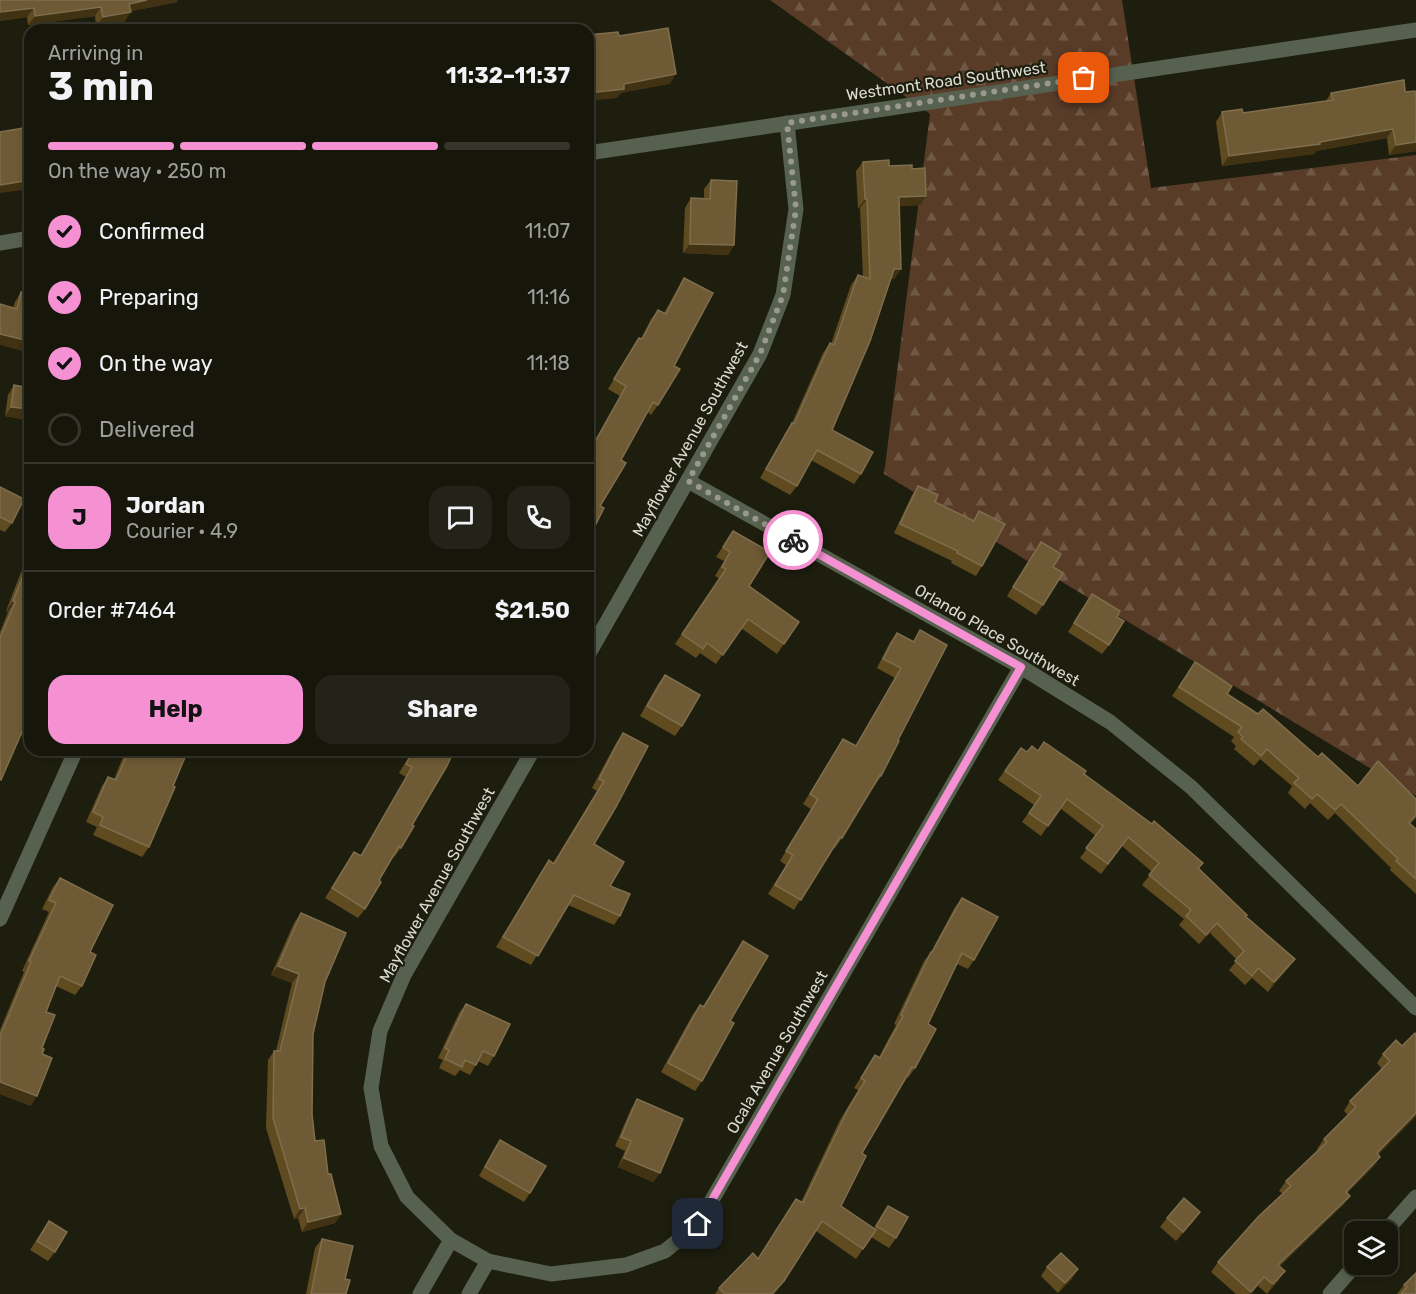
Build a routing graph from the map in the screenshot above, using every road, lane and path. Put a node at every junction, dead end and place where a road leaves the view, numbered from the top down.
1 (1416, 30) edge
2 (787, 123) junction
3 (594, 152) edge
4 (24, 239) edge
5 (0, 243) edge
6 (688, 481) junction
7 (594, 645) edge
8 (1021, 667) junction
9 (73, 756) edge
10 (531, 756) edge
11 (0, 920) edge
12 (1416, 1008) edge
13 (1416, 1197) edge
14 (1395, 1221) edge
15 (451, 1240) junction
16 (488, 1261) junction
17 (1346, 1275) edge
18 (420, 1294) edge
19 (469, 1294) edge
20 (1330, 1294) edge

1 - 2 street, Westmont Road Southwest
2 - 3 street, Westmont Road Southwest
2 - 6 street, Mayflower Avenue Southwest
4 - 5 street
6 - 7 street, Mayflower Avenue Southwest
6 - 8 street, Orlando Place Southwest
8 - 12 street, Orlando Place Southwest
8 - 16 street, Ocala Avenue Southwest
9 - 11 street
10 - 15 street, Mayflower Avenue Southwest
13 - 14 street
15 - 16 street, Ocala Avenue Southwest
15 - 18 street
16 - 19 street
17 - 20 street

